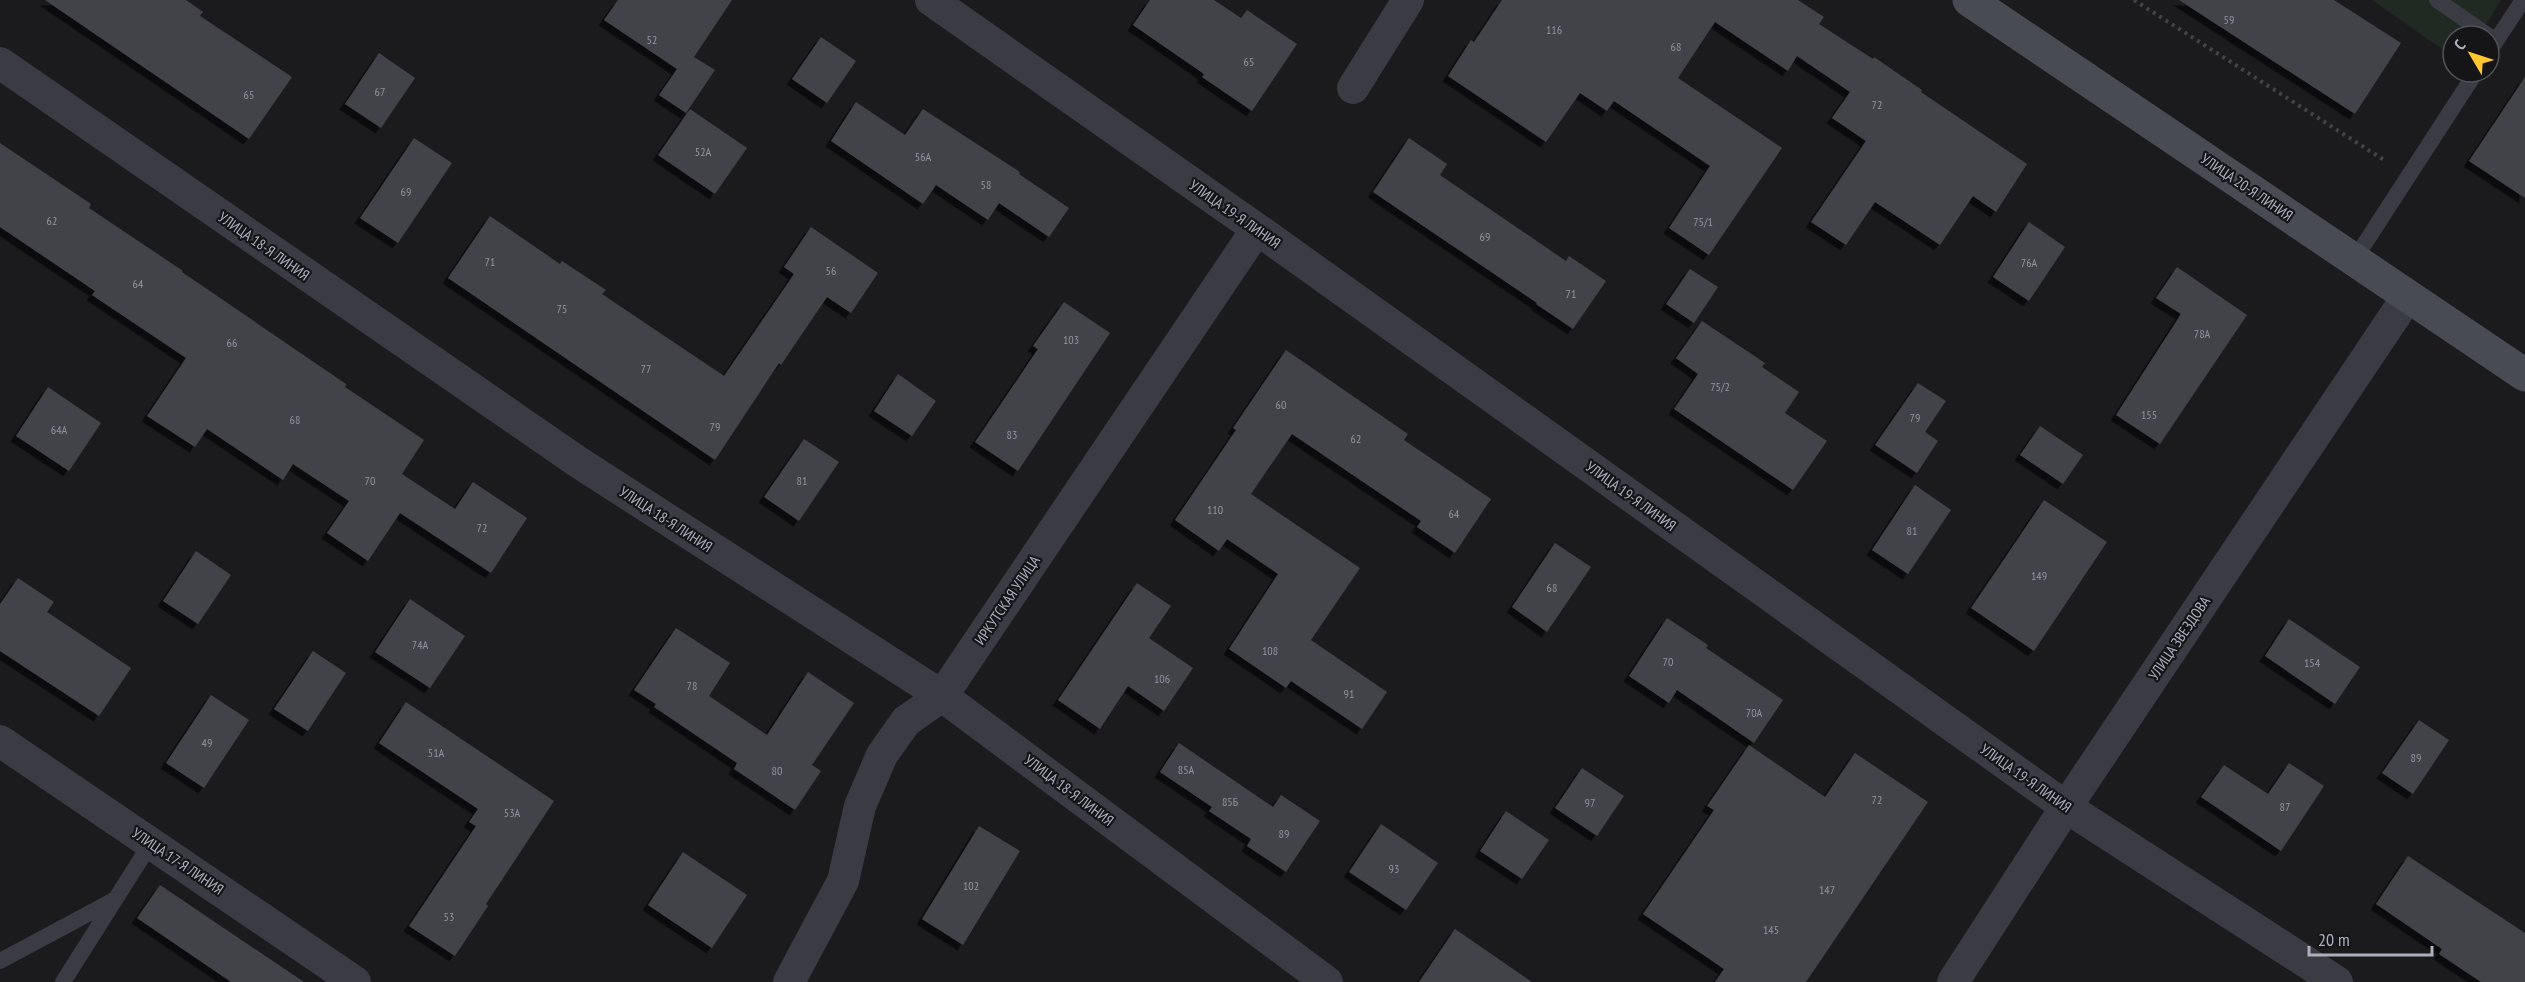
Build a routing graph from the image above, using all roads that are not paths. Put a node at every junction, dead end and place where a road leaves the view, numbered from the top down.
1 (931, 0) edge
2 (1408, 0) edge
3 (1969, 0) edge
4 (2437, 0) edge
5 (2523, 0) edge
6 (2466, 24) edge
7 (2501, 34) edge
8 (0, 63) edge
9 (2468, 84) edge
10 (1353, 88) dead end
11 (1257, 229) junction
12 (2354, 260) junction
13 (2408, 296) junction
14 (2525, 375) edge
15 (942, 696) junction
16 (0, 741) edge
17 (2066, 807) junction
18 (151, 843) junction
19 (115, 900) junction
20 (0, 961) edge
21 (63, 982) edge
22 (355, 982) edge
23 (789, 982) edge
24 (1327, 982) edge
25 (1953, 982) edge
26 (2337, 982) edge

1 - 11 street, УЛИЦА 19-Я ЛИНИЯ
2 - 10 street
3 - 12 main road, УЛИЦА 20-Я ЛИНИЯ
4 - 6 lane
5 - 7 lane
8 - 15 street, УЛИЦА 18-Я ЛИНИЯ
9 - 12 lane
11 - 15 street, ИРКУТСКАЯ УЛИЦА
11 - 17 street, УЛИЦА 19-Я ЛИНИЯ
12 - 13 main road, УЛИЦА 20-Я ЛИНИЯ
13 - 14 main road, УЛИЦА 20-Я ЛИНИЯ
13 - 17 street, УЛИЦА ЗВЕЗДОВА
15 - 23 street, ИРКУТСКАЯ УЛИЦА
15 - 24 street, УЛИЦА 18-Я ЛИНИЯ
16 - 18 street, УЛИЦА 17-Я ЛИНИЯ
17 - 25 street, УЛИЦА ЗВЕЗДОВА
17 - 26 street, УЛИЦА 19-Я ЛИНИЯ
18 - 19 lane
18 - 22 street, УЛИЦА 17-Я ЛИНИЯ
19 - 20 lane
19 - 21 lane

